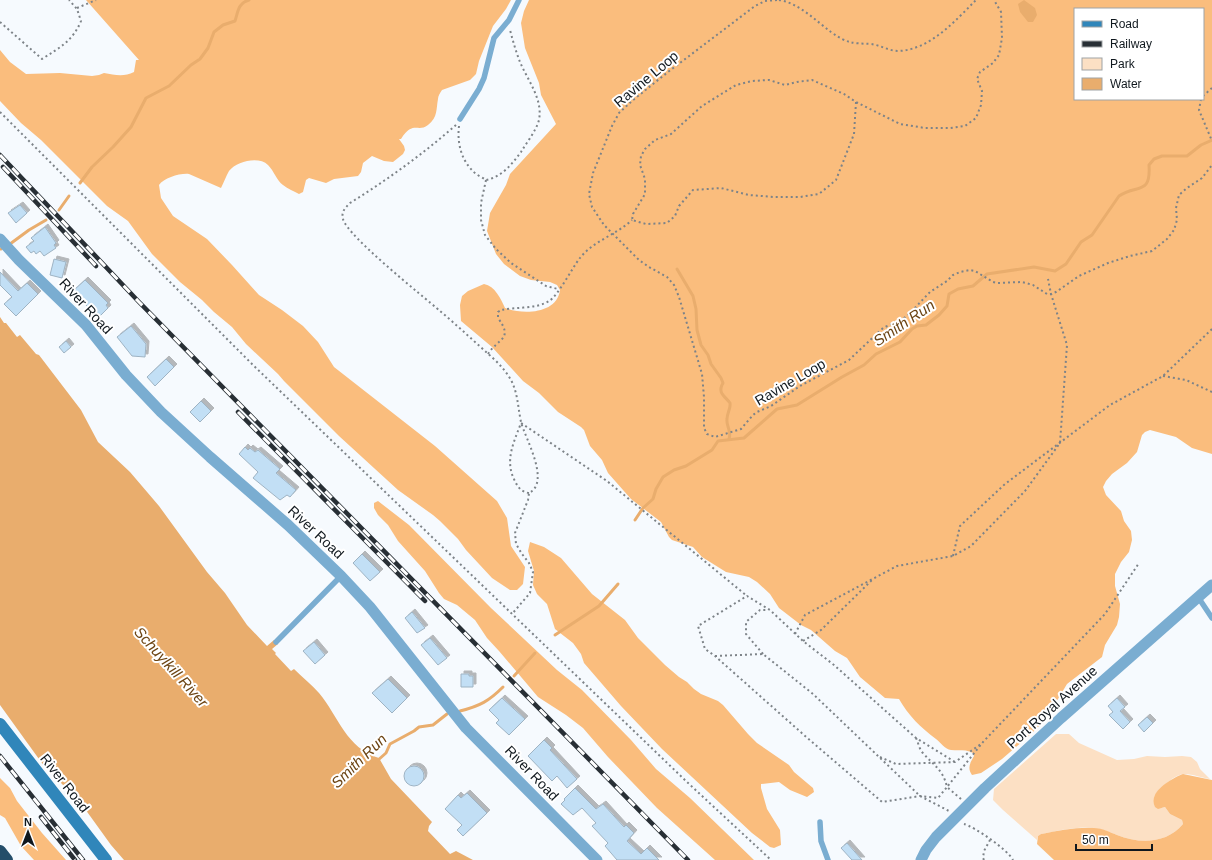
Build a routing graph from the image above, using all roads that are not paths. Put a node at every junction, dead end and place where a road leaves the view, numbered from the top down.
1 (519, 0) edge
2 (460, 119) road end
3 (0, 239) edge
4 (341, 576) junction
5 (1212, 585) edge
6 (1198, 598) junction
7 (1212, 618) edge
8 (276, 642) dead end
9 (0, 724) edge
10 (820, 822) dead end
11 (0, 851) edge
12 (7, 860) edge
13 (106, 860) edge
14 (597, 860) edge
15 (828, 860) edge
16 (921, 860) edge

1 - 2 lane
3 - 4 street, River Road
4 - 8 lane
4 - 14 street, River Road
5 - 6 street, Port Royal Avenue
6 - 7 lane
6 - 16 street, Port Royal Avenue
9 - 13 street, River Road
10 - 15 lane
11 - 12 highway

